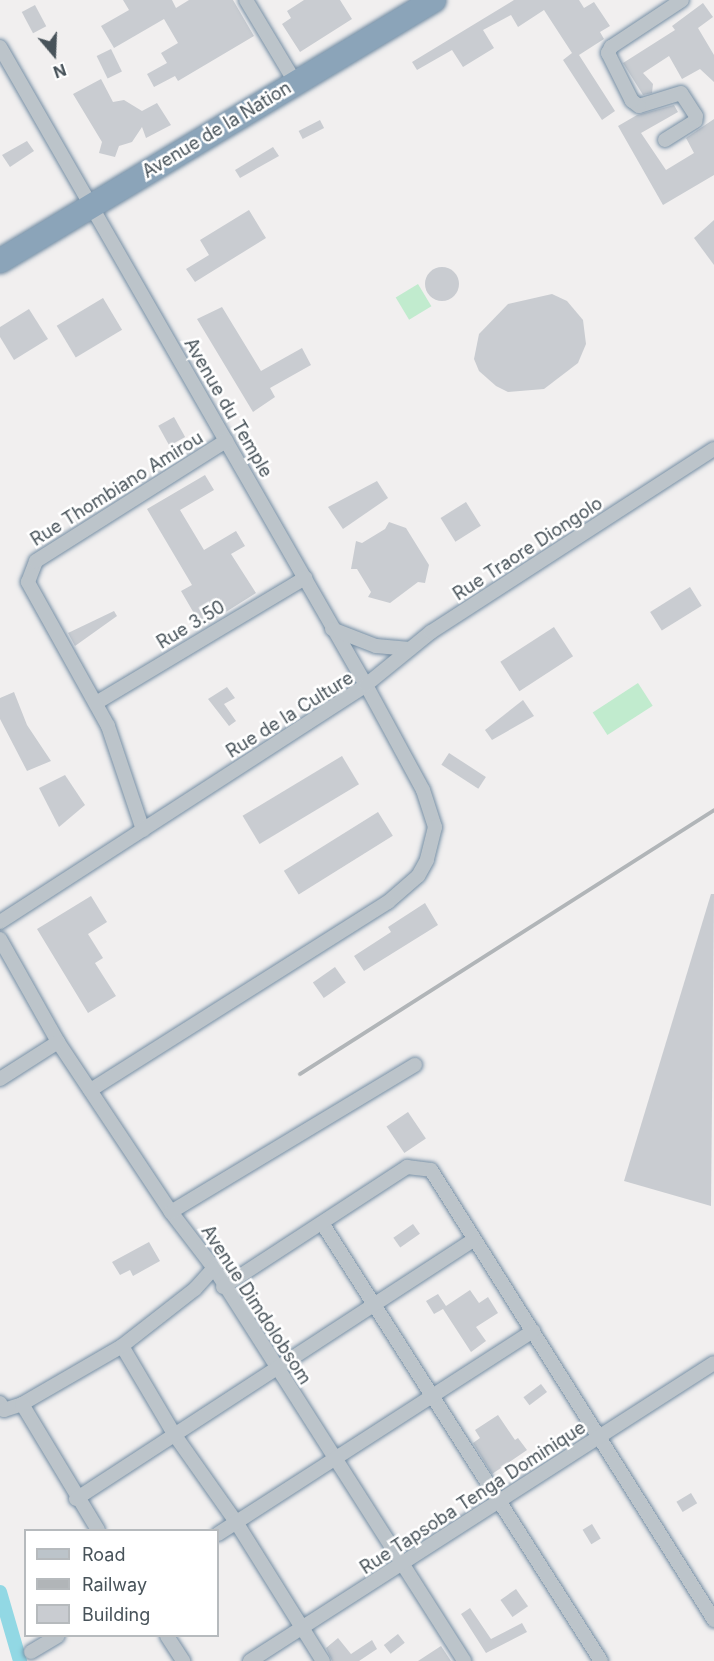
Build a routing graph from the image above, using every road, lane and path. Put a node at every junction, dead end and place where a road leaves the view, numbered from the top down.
1 (246, 0) edge
2 (434, 0) edge
3 (682, 0) edge
4 (0, 47) edge
5 (295, 82) junction
6 (665, 140) dead end
7 (92, 204) junction
8 (0, 261) edge
9 (226, 441) junction
10 (714, 449) edge
11 (305, 578) junction
12 (332, 629) junction
13 (410, 649) junction
14 (366, 685) junction
15 (96, 703) junction
16 (143, 830) junction
17 (0, 922) edge
18 (0, 939) edge
19 (58, 1042) junction
20 (415, 1065) dead end
21 (0, 1079) edge
22 (90, 1090) junction
23 (171, 1212) junction
24 (322, 1223) junction
25 (473, 1240) junction
26 (214, 1268) junction
27 (223, 1287) junction
28 (374, 1306) junction
29 (533, 1331) junction
30 (122, 1346) junction
31 (714, 1363) edge
32 (276, 1370) junction
33 (433, 1393) junction
34 (22, 1404) junction
35 (1, 1406) edge
36 (174, 1434) junction
37 (597, 1439) junction
38 (337, 1457) junction
39 (76, 1499) junction
40 (498, 1503) junction
41 (236, 1522) junction
42 (97, 1529) edge
43 (219, 1533) edge
44 (402, 1565) junction
45 (714, 1620) edge
46 (302, 1628) junction
47 (55, 1637) edge
48 (168, 1637) edge
49 (31, 1652) dead end
50 (183, 1661) edge
51 (250, 1661) edge
52 (323, 1661) edge
53 (464, 1661) edge
54 (601, 1661) edge

1 - 5 street
2 - 5 highway, Avenue de la Nation
3 - 6 street
4 - 7 street, Avenue du Temple
5 - 7 highway, Avenue de la Nation
7 - 8 highway, Avenue de la Nation
7 - 9 street, Avenue du Temple
9 - 11 street, Avenue du Temple
9 - 15 street, Rue Thombiano Amirou
10 - 13 street, Rue Traore Diongolo
11 - 12 street, Avenue du Temple
11 - 15 street, Rue 3.50
12 - 13 street
12 - 14 street, Avenue du Temple
13 - 14 street, Rue Traore Diongolo
14 - 16 street, Rue de la Culture
14 - 22 street, Rue de la Culture
15 - 16 street, Rue Thombiano Amirou
16 - 17 street, Rue de la Culture
18 - 19 street, Avenue Dimdolobsom
19 - 21 street
19 - 22 street, Avenue Dimdolobsom
20 - 23 street
22 - 23 street, Avenue Dimdolobsom
23 - 26 street, Avenue Dimdolobsom
24 - 25 street
24 - 27 street
24 - 28 street
25 - 28 street
25 - 29 street
26 - 27 street, Avenue Dimdolobsom
26 - 30 street
27 - 32 street, Avenue Dimdolobsom
28 - 32 street
28 - 33 street
29 - 33 street
29 - 37 street
30 - 34 street
30 - 36 street
31 - 37 street, Rue Tapsoba Tenga Dominique
32 - 36 street
32 - 38 street, Avenue Dimdolobsom
33 - 38 street
33 - 40 street
34 - 35 street
34 - 39 street
36 - 39 street
36 - 41 street
37 - 40 street, Rue Tapsoba Tenga Dominique
37 - 45 street
38 - 41 street
38 - 44 street, Avenue Dimdolobsom
39 - 42 street
40 - 44 street, Rue Tapsoba Tenga Dominique
40 - 54 street
41 - 43 street
41 - 46 street
44 - 46 street, Rue Tapsoba Tenga Dominique
44 - 53 street, Avenue Dimdolobsom
46 - 51 street, Rue Tapsoba Tenga Dominique
46 - 52 street
47 - 49 street
48 - 50 street

